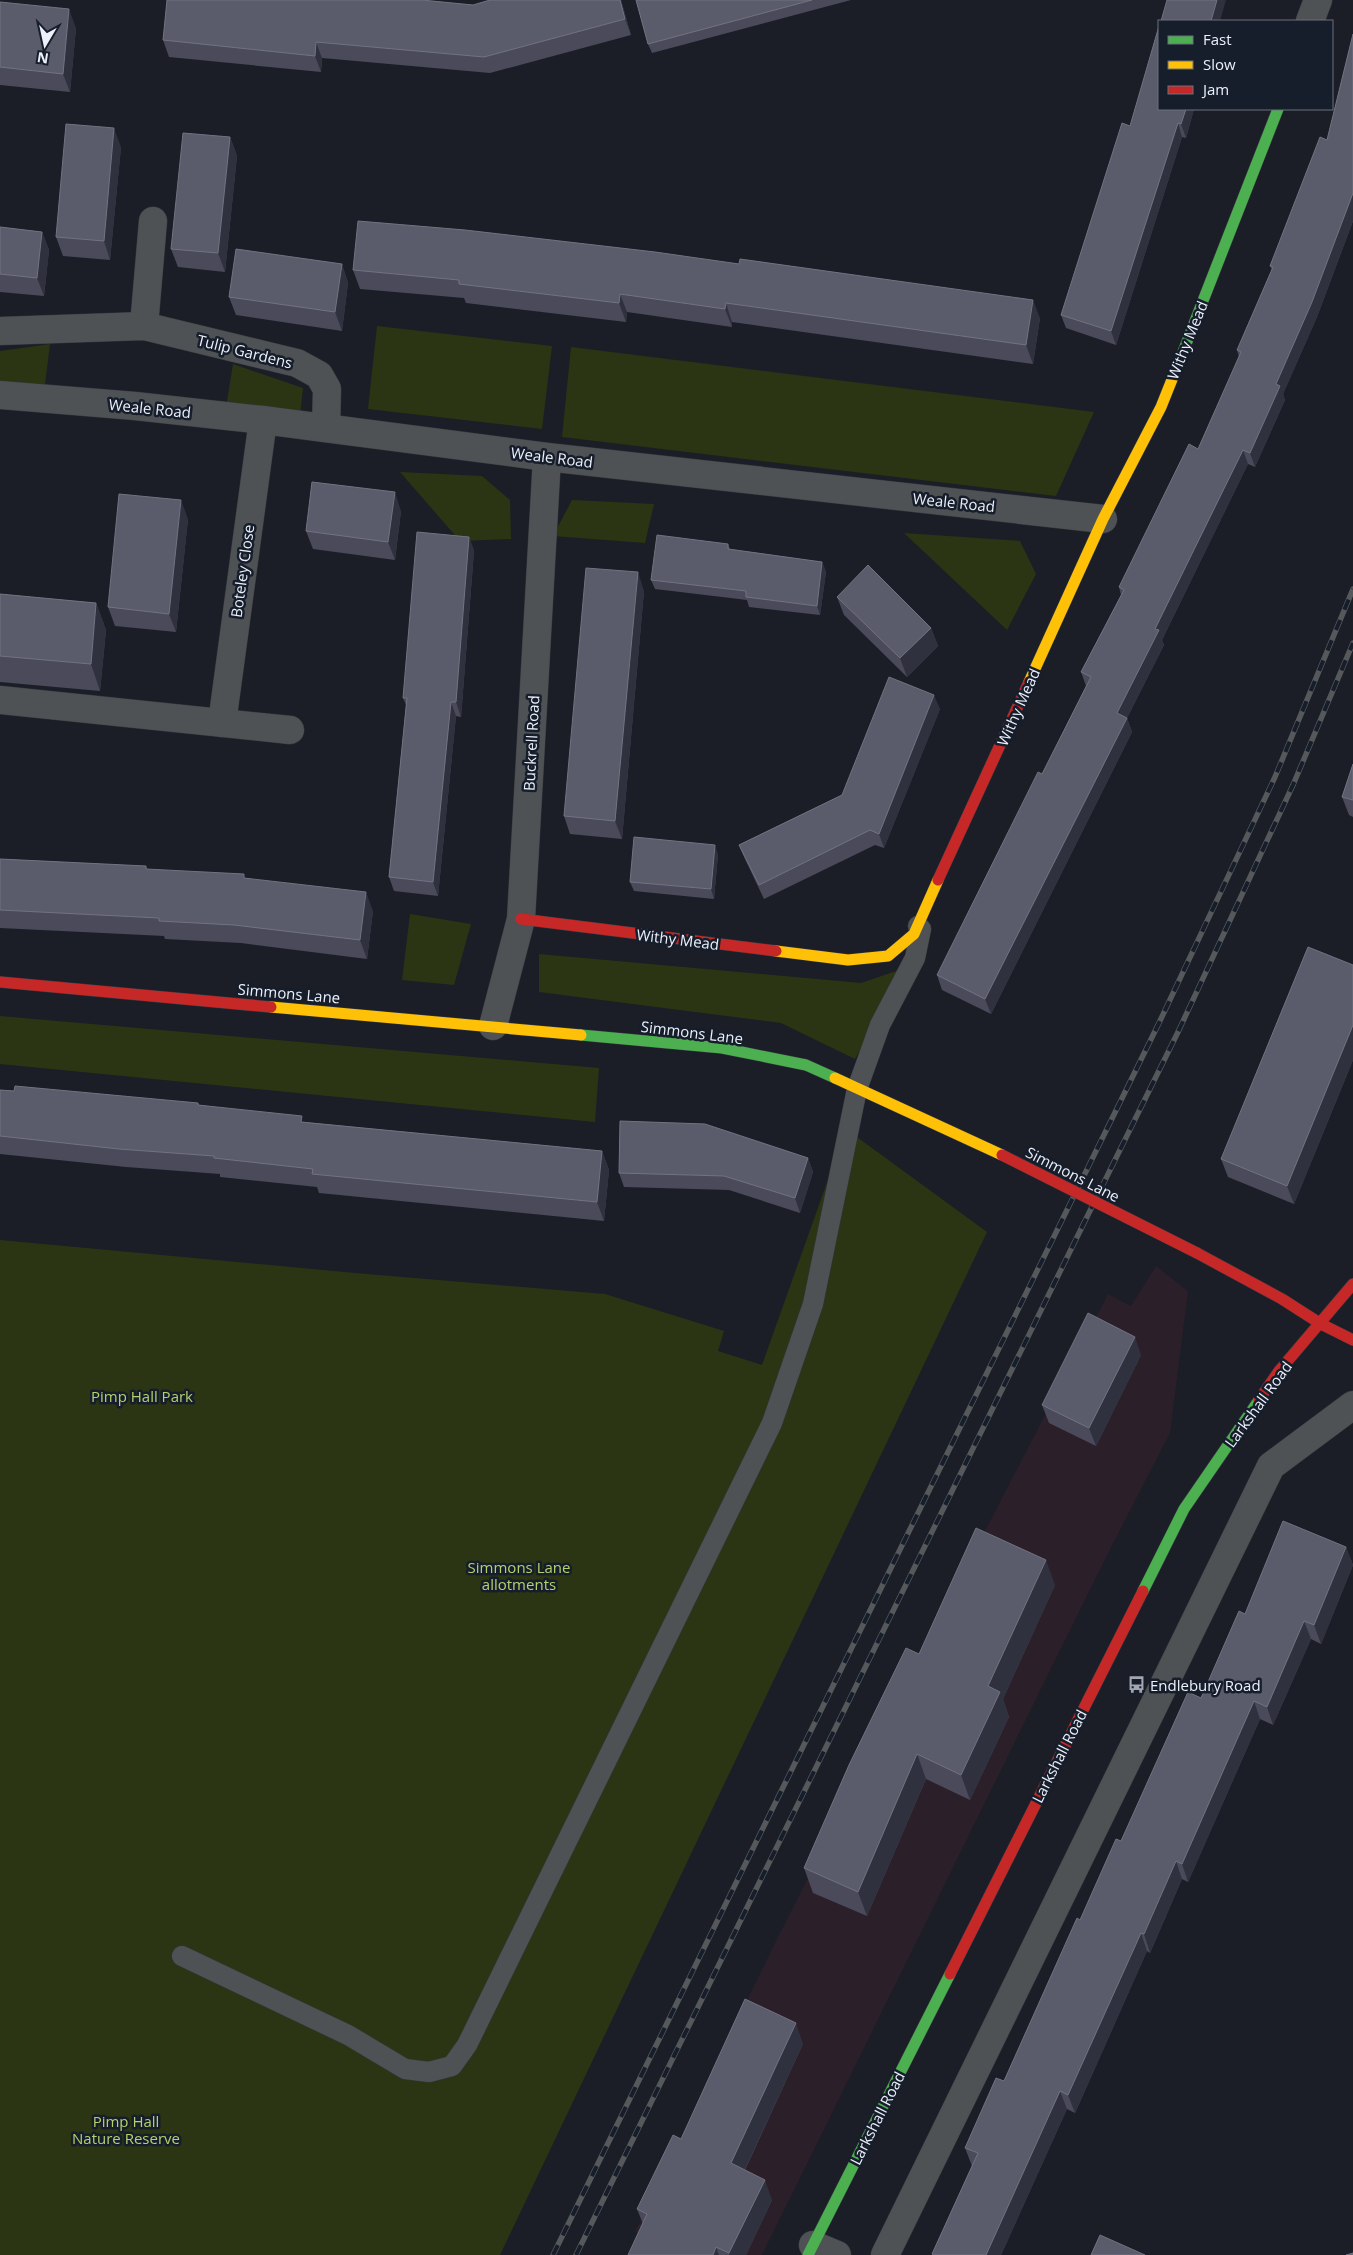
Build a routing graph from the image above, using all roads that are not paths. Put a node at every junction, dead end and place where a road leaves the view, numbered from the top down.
1 (1318, 0) edge
2 (1310, 20) edge
3 (1278, 110) edge
4 (153, 221) dead end
5 (144, 326) junction
6 (0, 331) edge
7 (0, 396) edge
8 (263, 420) junction
9 (326, 428) junction
10 (547, 457) junction
11 (1103, 519) junction
12 (0, 700) edge
13 (222, 723) junction
14 (290, 730) dead end
15 (521, 919) junction
16 (918, 926) junction
17 (0, 982) edge
18 (493, 1026) junction
19 (856, 1089) junction
20 (1353, 1284) edge
21 (1321, 1324) junction
22 (1353, 1340) edge
23 (1353, 1405) edge
24 (182, 1956) dead end
25 (819, 2252) edge
26 (885, 2255) edge

1 - 2 street
3 - 11 street, Withy Mead
4 - 5 street
5 - 6 street, Tulip Gardens
5 - 9 street, Tulip Gardens
7 - 8 street, Weale Road
8 - 9 street, Weale Road
8 - 13 street, Boteley Close
9 - 10 street, Weale Road
10 - 11 street, Weale Road
10 - 15 street, Buckrell Road
11 - 16 street, Withy Mead
12 - 13 street
13 - 14 street
15 - 16 street, Withy Mead
15 - 18 street, Buckrell Road
16 - 19 lane
17 - 18 street, Simmons Lane
18 - 19 street, Simmons Lane
19 - 21 street, Simmons Lane, bridge
19 - 24 lane
20 - 21 street, Larkshall Road
21 - 22 street
21 - 25 street, Larkshall Road
23 - 26 street

